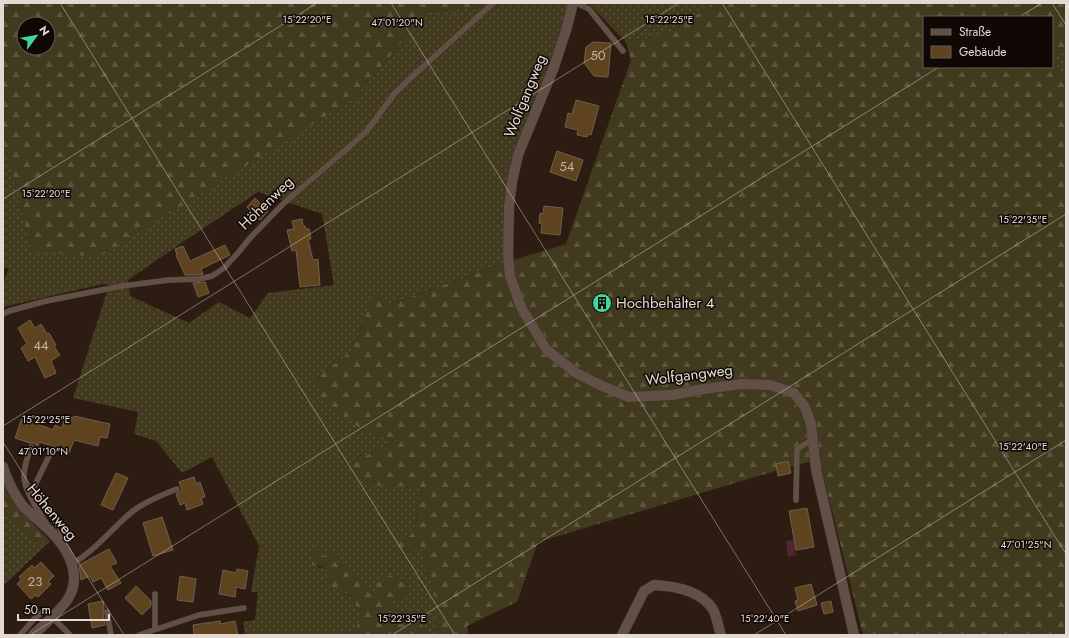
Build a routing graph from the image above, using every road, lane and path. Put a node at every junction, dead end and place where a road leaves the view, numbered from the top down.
1 (493, 3) edge
2 (573, 3) edge
3 (623, 51) dead end
4 (3, 314) edge
5 (813, 438) junction
6 (31, 447) dead end
7 (52, 450) dead end
8 (3, 467) edge
9 (177, 489) dead end
10 (796, 500) dead end
11 (34, 504) junction
12 (55, 536) junction
13 (72, 564) junction
14 (155, 594) dead end
15 (244, 608) dead end
16 (108, 612) dead end
17 (52, 617) junction
18 (156, 629) junction
19 (20, 635) edge
20 (33, 635) edge
21 (70, 635) edge
22 (111, 635) edge
23 (139, 635) edge
24 (622, 635) edge
25 (721, 635) edge
26 (854, 635) edge

1 - 4 lane, Höhenweg
2 - 3 lane
2 - 5 street, Wolfgangweg
5 - 10 lane
5 - 26 street, Wolfgangweg
6 - 11 lane
7 - 11 lane
8 - 12 street, Höhenweg
9 - 13 lane
11 - 12 lane
12 - 13 street, Höhenweg
13 - 17 street, Höhenweg
14 - 18 lane
15 - 18 lane
16 - 22 lane
17 - 19 lane
17 - 20 street, Höhenweg
17 - 21 lane
18 - 23 lane
24 - 25 street

